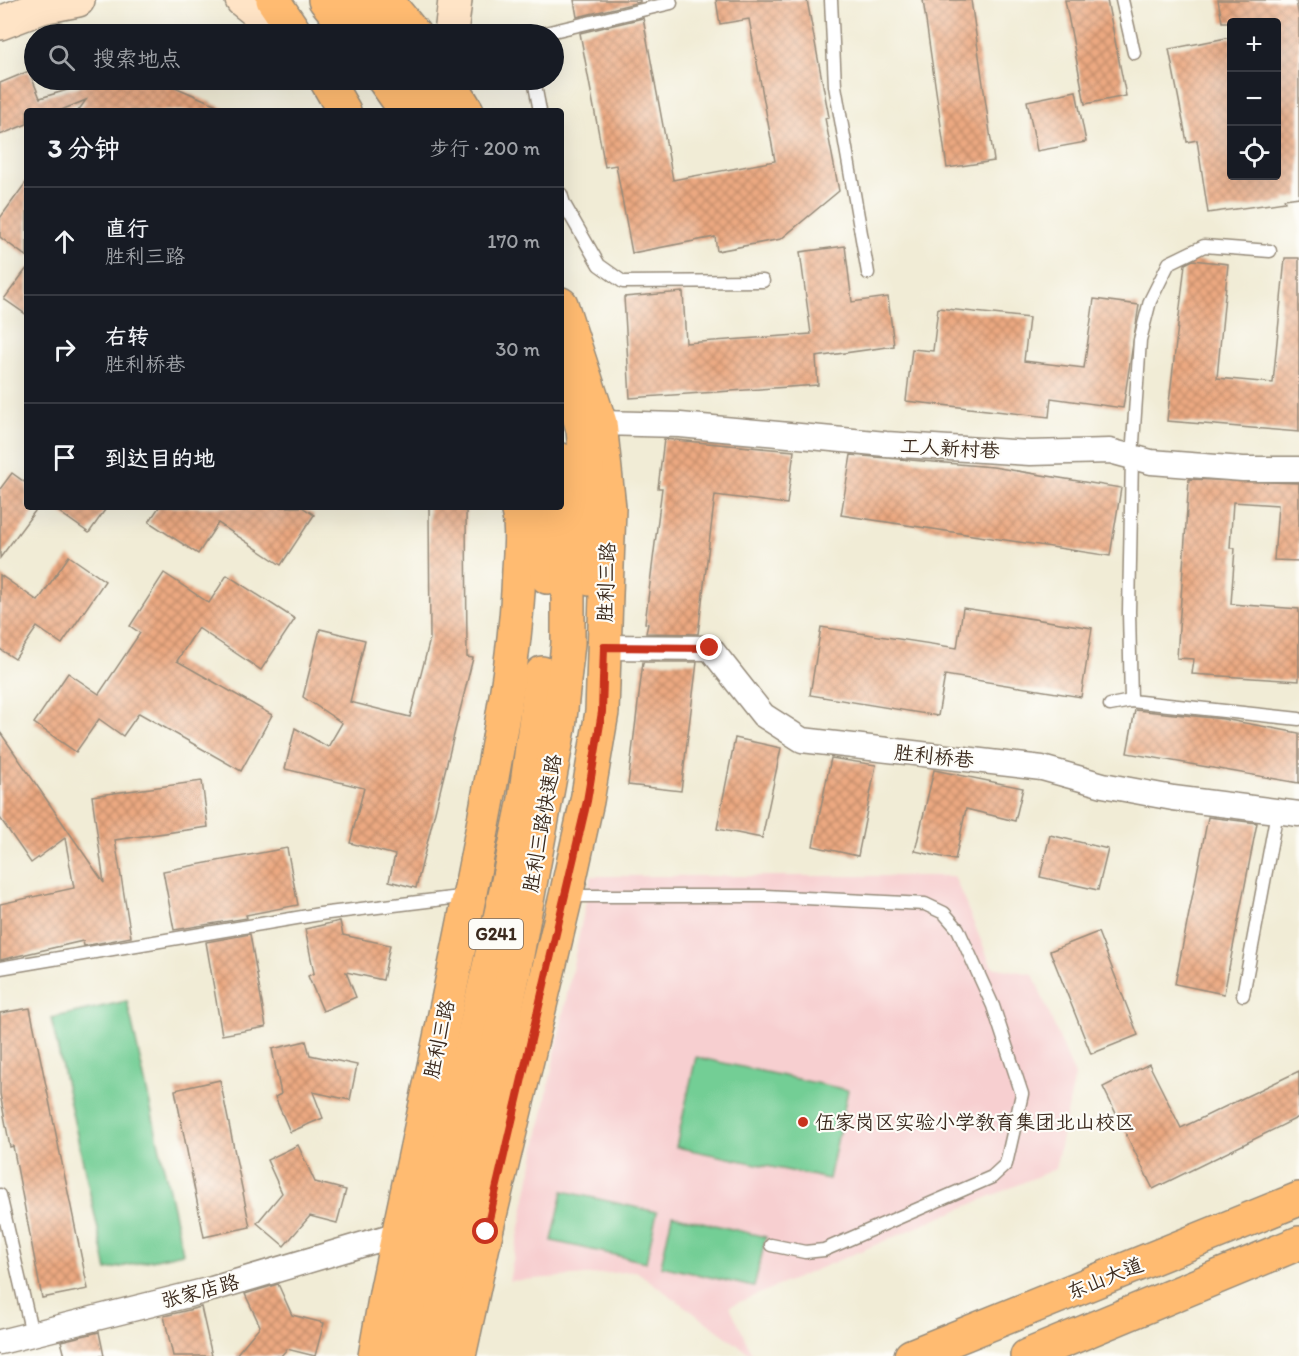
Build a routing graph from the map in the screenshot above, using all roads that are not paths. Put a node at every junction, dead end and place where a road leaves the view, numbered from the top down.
1 (14, 0) edge
2 (78, 0) edge
3 (242, 0) edge
4 (273, 0) edge
5 (313, 0) edge
6 (325, 0) edge
7 (360, 0) edge
8 (386, 0) edge
9 (455, 0) edge
10 (670, 0) edge
11 (831, 0) edge
12 (1122, 0) edge
13 (0, 5) edge
14 (0, 22) edge
15 (272, 24) edge
16 (289, 24) edge
17 (328, 24) edge
18 (344, 24) edge
19 (378, 24) edge
20 (406, 24) edge
21 (452, 24) edge
22 (564, 29) edge
23 (1134, 53) dead end
24 (342, 90) edge
25 (391, 90) edge
26 (445, 90) edge
27 (536, 90) edge
28 (375, 108) edge
29 (403, 108) edge
30 (464, 108) edge
31 (539, 108) edge
32 (564, 204) edge
33 (1270, 251) dead end
34 (868, 273) dead end
35 (763, 281) dead end
36 (564, 312) edge
37 (564, 362) edge
38 (600, 423) junction
39 (1132, 457) junction
40 (1299, 469) edge
41 (564, 505) edge
42 (524, 511) edge
43 (604, 647) junction
44 (1131, 701) junction
45 (1110, 705) dead end
46 (1299, 719) edge
47 (1288, 813) edge
48 (469, 896) junction
49 (566, 896) junction
50 (0, 968) edge
51 (1243, 995) dead end
52 (0, 1195) edge
53 (1299, 1199) edge
54 (486, 1232) junction
55 (398, 1234) junction
56 (1299, 1244) edge
57 (771, 1245) dead end
58 (32, 1334) junction
59 (0, 1342) edge
60 (375, 1356) edge
61 (402, 1356) edge
62 (431, 1356) edge
63 (459, 1356) edge
64 (911, 1356) edge
65 (968, 1356) edge
66 (1027, 1356) edge
67 (1060, 1356) edge

1 - 13 main road
2 - 14 main road
3 - 15 main road
4 - 16 main road
5 - 17 main road
6 - 18 main road
7 - 19 main road
8 - 20 main road
9 - 21 main road
10 - 22 lane
11 - 34 lane
12 - 23 lane
24 - 28 main road
25 - 29 main road
26 - 30 main road
27 - 31 lane
32 - 35 lane
33 - 39 lane
36 - 38 main road, 胜利三路
37 - 54 main road
38 - 39 street, 工人新村巷
38 - 43 main road, 胜利三路
39 - 40 street, 工人新村巷
39 - 44 lane
41 - 62 main road, 胜利三路快速路 / G241
42 - 48 main road, 胜利三路
42 - 61 main road, 胜利三路快速路 / G241
43 - 47 street, 胜利桥巷
43 - 49 main road, 胜利三路
44 - 45 lane
44 - 46 lane
47 - 51 lane
48 - 50 lane
48 - 55 main road, 胜利三路
49 - 54 main road, 胜利三路
49 - 57 lane
52 - 58 lane
53 - 64 main road, 东山大道
53 - 65 main road
54 - 63 main road, 胜利三路
55 - 58 street, 张家店路
55 - 60 main road, 胜利三路
56 - 66 main road
56 - 67 main road
58 - 59 street, 张家店路

